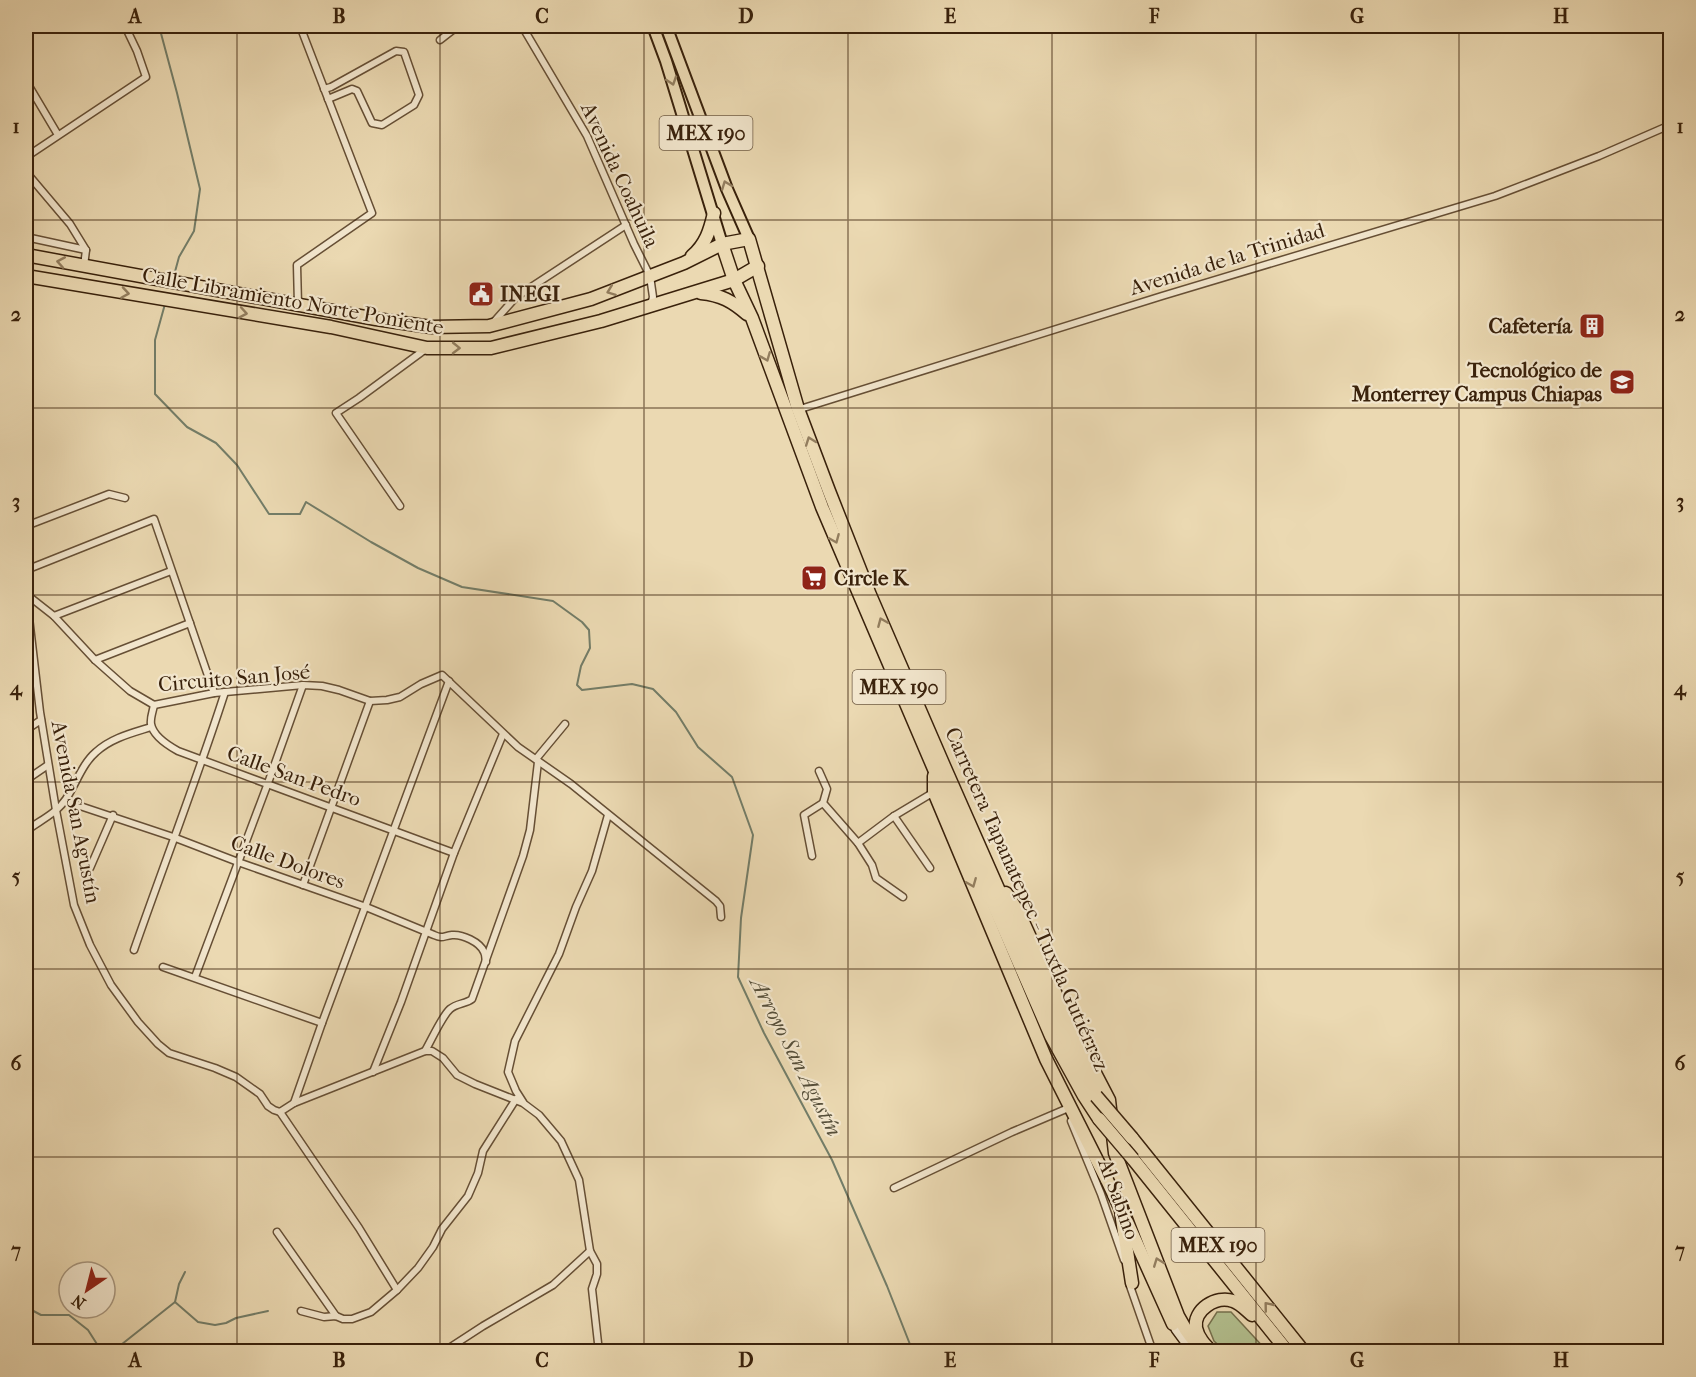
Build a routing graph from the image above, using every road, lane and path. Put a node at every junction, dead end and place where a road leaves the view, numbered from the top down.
1 (125, 26) edge
2 (300, 26) edge
3 (458, 26) edge
4 (522, 26) edge
5 (653, 26) edge
6 (666, 26) edge
7 (440, 40) dead end
8 (26, 81) edge
9 (324, 89) junction
10 (328, 99) junction
11 (1671, 125) edge
12 (58, 135) junction
13 (26, 157) edge
14 (26, 172) edge
15 (714, 213) junction
16 (626, 225) junction
17 (26, 237) edge
18 (749, 239) junction
19 (722, 244) junction
20 (86, 250) junction
21 (26, 255) edge
22 (684, 263) junction
23 (84, 266) junction
24 (758, 266) junction
25 (26, 276) edge
26 (650, 276) junction
27 (734, 280) junction
28 (694, 292) junction
29 (298, 304) junction
30 (651, 306) junction
31 (752, 318) junction
32 (489, 327) junction
33 (427, 348) junction
34 (793, 411) junction
35 (125, 498) dead end
36 (400, 506) dead end
37 (26, 526) edge
38 (26, 570) edge
39 (171, 571) junction
40 (26, 593) edge
41 (54, 616) junction
42 (190, 623) junction
43 (95, 660) junction
44 (449, 681) junction
45 (303, 686) junction
46 (225, 692) junction
47 (214, 693) junction
48 (370, 701) junction
49 (154, 705) junction
50 (41, 720) junction
51 (565, 724) dead end
52 (151, 727) junction
53 (26, 730) edge
54 (503, 734) junction
55 (203, 760) junction
56 (537, 761) junction
57 (48, 765) junction
58 (934, 769) junction
59 (819, 771) dead end
60 (26, 780) edge
61 (268, 783) junction
62 (934, 792) junction
63 (65, 801) junction
64 (823, 803) junction
65 (332, 807) junction
66 (56, 810) junction
67 (113, 815) junction
68 (608, 815) junction
69 (894, 816) junction
70 (26, 831) edge
71 (394, 831) junction
72 (173, 837) junction
73 (858, 843) junction
74 (454, 853) junction
75 (812, 856) dead end
76 (985, 858) junction
77 (238, 862) junction
78 (90, 868) dead end
79 (930, 868) dead end
80 (303, 885) junction
81 (903, 897) dead end
82 (366, 907) junction
83 (721, 917) dead end
84 (426, 931) junction
85 (134, 950) dead end
86 (486, 962) junction
87 (164, 966) dead end
88 (195, 977) junction
89 (322, 1023) junction
90 (425, 1051) junction
91 (1046, 1059) junction
92 (373, 1072) junction
93 (516, 1099) junction
94 (523, 1102) junction
95 (294, 1103) junction
96 (1066, 1109) junction
97 (280, 1112) junction
98 (1115, 1153) junction
99 (894, 1188) dead end
100 (277, 1232) dead end
101 (590, 1251) junction
102 (1132, 1283) junction
103 (397, 1290) junction
104 (301, 1311) dead end
105 (336, 1316) junction
106 (1176, 1329) joint
107 (1278, 1339) junction
108 (443, 1352) edge
109 (599, 1352) edge
110 (1153, 1352) edge
111 (1193, 1352) edge
112 (1202, 1352) edge
113 (1212, 1352) edge
114 (1288, 1352) edge
115 (1305, 1352) edge

1 - 12 street
2 - 9 street
3 - 7 street
4 - 16 street, Avenida Coahuila
5 -> 15 main road, MEX 190
18 -> 6 main road, MEX 190
8 - 12 street
9 - 10 street
9 - 10 street
10 - 29 street
11 - 34 street, Avenida de la Trinidad
12 - 13 street
14 - 20 street
15 - 19 main road, MEX 190
15 - 22 highway
16 - 26 street, Avenida Coahuila
16 - 32 street
17 - 20 street
18 - 19 highway, Calle Libramiento Norte Poniente
18 - 24 highway, Carretera Tapanatepec - Tuxtla Gutiérrez / MEX 190
19 - 22 highway, Calle Libramiento Norte Poniente
19 - 27 highway, Carretera Tapanatepec - Tuxtla Gutiérrez / MEX 190
20 - 23 street
23 -> 21 highway, Calle Libramiento Norte Poniente
22 - 26 highway, Calle Libramiento Norte Poniente
23 - 29 highway, Calle Libramiento Norte Poniente
24 - 27 highway, Calle Libramiento Norte Poniente
24 - 34 highway, Carretera Tapanatepec - Tuxtla Gutiérrez / MEX 190
25 -> 33 highway, Calle Libramiento Norte Poniente
26 - 30 street
26 -> 32 highway, Calle Libramiento Norte Poniente
27 - 28 highway, Calle Libramiento Norte Poniente
27 - 31 highway, Carretera Tapanatepec - Tuxtla Gutiérrez / MEX 190
28 - 30 highway, Calle Libramiento Norte Poniente
28 - 31 highway
29 - 32 highway, Calle Libramiento Norte Poniente
33 -> 30 highway, Calle Libramiento Norte Poniente
31 -> 34 highway, Carretera Tapanatepec - Tuxtla Gutiérrez / MEX 190
33 - 36 street
34 -> 58 highway, Carretera Tapanatepec - Tuxtla Gutiérrez / MEX 190
76 -> 34 highway, Carretera Tapanatepec - Tuxtla Gutiérrez / MEX 190
35 - 37 street
38 - 39 street
39 - 41 street
39 - 42 street
40 - 41 street, Circuito San José
40 - 50 street, Avenida San Agustín
41 - 43 street, Circuito San José
42 - 43 street
42 - 47 street
43 - 49 street, Circuito San José
44 - 48 street, Circuito San José
44 - 54 street
44 - 71 street
45 - 46 street, Circuito San José
45 - 48 street, Circuito San José
45 - 61 street
46 - 47 street, Circuito San José
46 - 55 street
47 - 49 street, Circuito San José
48 - 65 street
49 - 52 street
50 - 53 street
50 - 57 street, Avenida San Agustín
51 - 56 street
52 - 55 street, Calle San Pedro
52 - 63 street
54 - 56 street
54 - 74 street
55 - 61 street, Calle San Pedro
55 - 72 street
56 - 68 street
56 - 86 street
57 - 60 street
57 - 66 street, Avenida San Agustín
58 - 62 highway, MEX 190
58 - 107 highway, Carretera Tapanatepec - Tuxtla Gutiérrez / MEX 190, bridge
59 - 64 street
61 - 65 street, Calle San Pedro
61 - 77 street
62 - 69 street
62 -> 91 highway, MEX 190
63 - 66 street
63 - 67 street, Calle Dolores
64 - 73 street
64 - 75 street
65 - 71 street, Calle San Pedro
65 - 80 street
66 - 70 street
66 - 97 street, Avenida San Agustín
67 - 72 street, Calle Dolores
67 - 78 street
68 - 83 street
68 - 94 street
69 - 73 street
69 - 79 street
71 - 74 street, Calle San Pedro
71 - 82 street
72 - 77 street, Calle Dolores
72 - 85 street
73 - 81 street
74 - 84 street
76 - 98 highway
115 -> 76 highway, Carretera Tapanatepec - Tuxtla Gutiérrez / MEX 190, bridge
77 - 80 street, Calle Dolores
77 - 88 street
80 - 82 street, Calle Dolores
82 - 84 street, Calle Dolores
82 - 89 street
84 - 86 street, Calle Dolores
84 - 92 street
86 - 90 street
87 - 88 street
88 - 89 street
89 - 95 street
90 - 92 street
90 - 93 street
91 - 96 street, Al Sabino
91 - 106 highway, MEX 190, bridge
92 - 95 street
93 - 94 street
93 - 103 street
94 - 101 street
95 - 97 street
96 - 99 street
96 - 102 street, Al Sabino
97 - 103 street, Avenida San Agustín
98 - 102 highway
112 -> 98 highway
100 - 105 street
101 - 108 street
101 - 109 street
102 - 110 street, Al Sabino
103 - 105 street
104 - 105 street
106 - 111 main road, MEX 190
107 - 113 highway
107 - 114 highway, Carretera Tapanatepec - Tuxtla Gutiérrez / MEX 190

